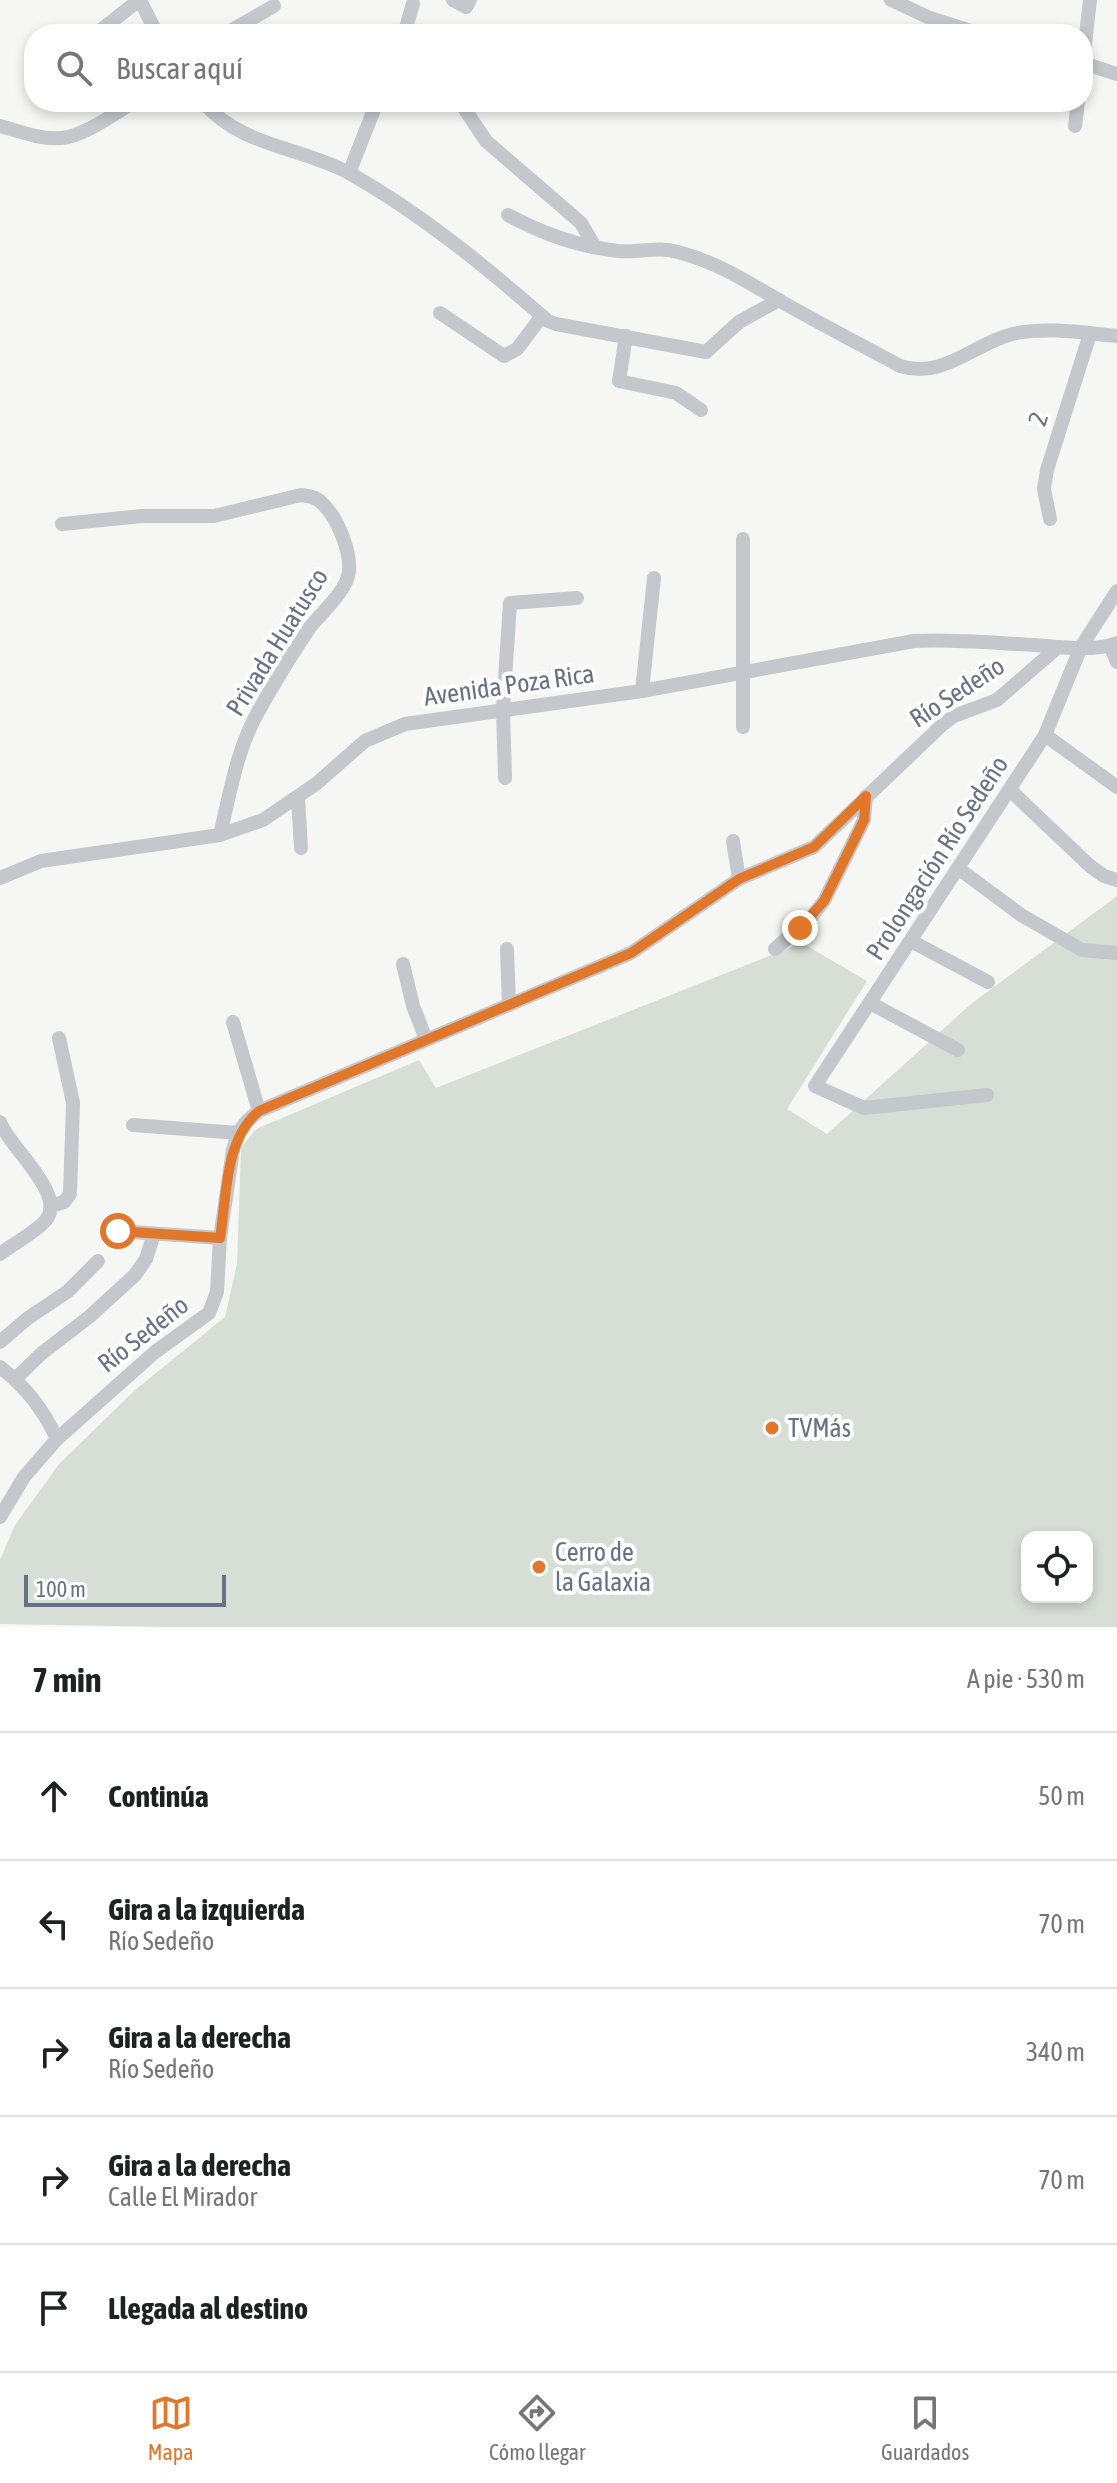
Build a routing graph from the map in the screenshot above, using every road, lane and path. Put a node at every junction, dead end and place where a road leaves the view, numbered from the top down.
1 (139, 0) edge
2 (453, 0) edge
3 (470, 0) edge
4 (891, 0) edge
5 (1090, 0) edge
6 (413, 4) dead end
7 (274, 6) dead end
8 (109, 24) edge
9 (152, 24) edge
10 (242, 24) edge
11 (407, 24) edge
12 (949, 24) edge
13 (1087, 24) edge
14 (1093, 66) edge
15 (1117, 74) edge
16 (116, 112) edge
17 (214, 112) edge
18 (373, 112) edge
19 (467, 112) edge
20 (1077, 112) edge
21 (0, 125) edge
22 (1075, 126) dead end
23 (349, 173) junction
24 (508, 215) dead end
25 (595, 247) junction
26 (779, 300) junction
27 (440, 313) dead end
28 (542, 316) junction
29 (1090, 334) junction
30 (626, 336) junction
31 (1117, 336) edge
32 (701, 410) dead end
33 (1050, 519) dead end
34 (62, 524) dead end
35 (743, 539) dead end
36 (654, 578) dead end
37 (1117, 591) edge
38 (577, 598) dead end
39 (1114, 645) edge
40 (1058, 647) junction
41 (1081, 647) junction
42 (1117, 662) edge
43 (743, 672) junction
44 (642, 691) junction
45 (503, 709) junction
46 (743, 727) dead end
47 (1045, 735) junction
48 (505, 778) dead end
49 (1117, 787) edge
50 (1011, 791) junction
51 (866, 796) junction
52 (298, 797) junction
53 (220, 835) junction
54 (733, 841) dead end
55 (301, 848) dead end
56 (959, 869) junction
57 (0, 878) edge
58 (739, 879) junction
59 (1117, 880) edge
60 (911, 941) junction
61 (507, 949) dead end
62 (775, 949) dead end
63 (1117, 953) edge
64 (403, 964) dead end
65 (988, 982) dead end
66 (870, 1003) junction
67 (509, 1005) junction
68 (233, 1022) dead end
69 (59, 1038) dead end
70 (426, 1039) junction
71 (958, 1050) dead end
72 (987, 1095) dead end
73 (259, 1111) junction
74 (0, 1125) edge
75 (133, 1125) dead end
76 (238, 1133) junction
77 (51, 1206) junction
78 (118, 1231) dead end
79 (154, 1234) junction
80 (220, 1238) junction
81 (0, 1254) edge
82 (98, 1261) dead end
83 (0, 1342) edge
84 (0, 1367) edge
85 (15, 1379) junction
86 (57, 1439) junction
87 (0, 1517) edge

1 - 8 street
1 - 9 street
2 - 3 street
4 - 12 street
5 - 13 street
6 - 11 street
7 - 10 street
14 - 15 street
16 - 21 street
17 - 23 street
18 - 23 street
19 - 25 street
20 - 22 street
23 - 28 street
24 - 25 street
25 - 26 street
26 - 29 street
26 - 30 street
27 - 28 street
28 - 30 street
29 - 31 street
29 - 33 street, 2
30 - 32 street
34 - 53 street, Privada Huatusco
35 - 43 street
36 - 44 street
37 - 41 street, Prolongación Río Sedeño
38 - 45 street
39 - 41 street
39 - 42 street
40 - 41 street
40 - 43 street, Avenida Poza Rica
40 - 51 street, Río Sedeño
41 - 47 street, Prolongación Río Sedeño
43 - 44 street, Avenida Poza Rica
43 - 46 street
44 - 45 street, Avenida Poza Rica
45 - 48 street
45 - 52 street, Avenida Poza Rica
47 - 49 street
47 - 50 street, Prolongación Río Sedeño
50 - 56 street, Prolongación Río Sedeño
50 - 59 street
51 - 58 street, Río Sedeño
51 - 62 street
52 - 53 street, Avenida Poza Rica
52 - 55 street
53 - 57 street, Avenida Poza Rica
54 - 58 street
56 - 60 street, Prolongación Río Sedeño
56 - 63 street
58 - 67 street, Río Sedeño
60 - 65 street
60 - 66 street, Prolongación Río Sedeño
61 - 67 street
64 - 70 street
66 - 71 street
66 - 72 street, Prolongación Río Sedeño
67 - 70 street, Río Sedeño
68 - 73 street
69 - 77 street
70 - 73 street, Río Sedeño
73 - 76 street, Río Sedeño
74 - 77 street
75 - 76 street
76 - 80 street, Río Sedeño
77 - 81 street
78 - 79 street
79 - 80 street
79 - 85 street
80 - 86 street, Río Sedeño
82 - 83 street
84 - 85 street
85 - 86 street
86 - 87 street, Río Sedeño

